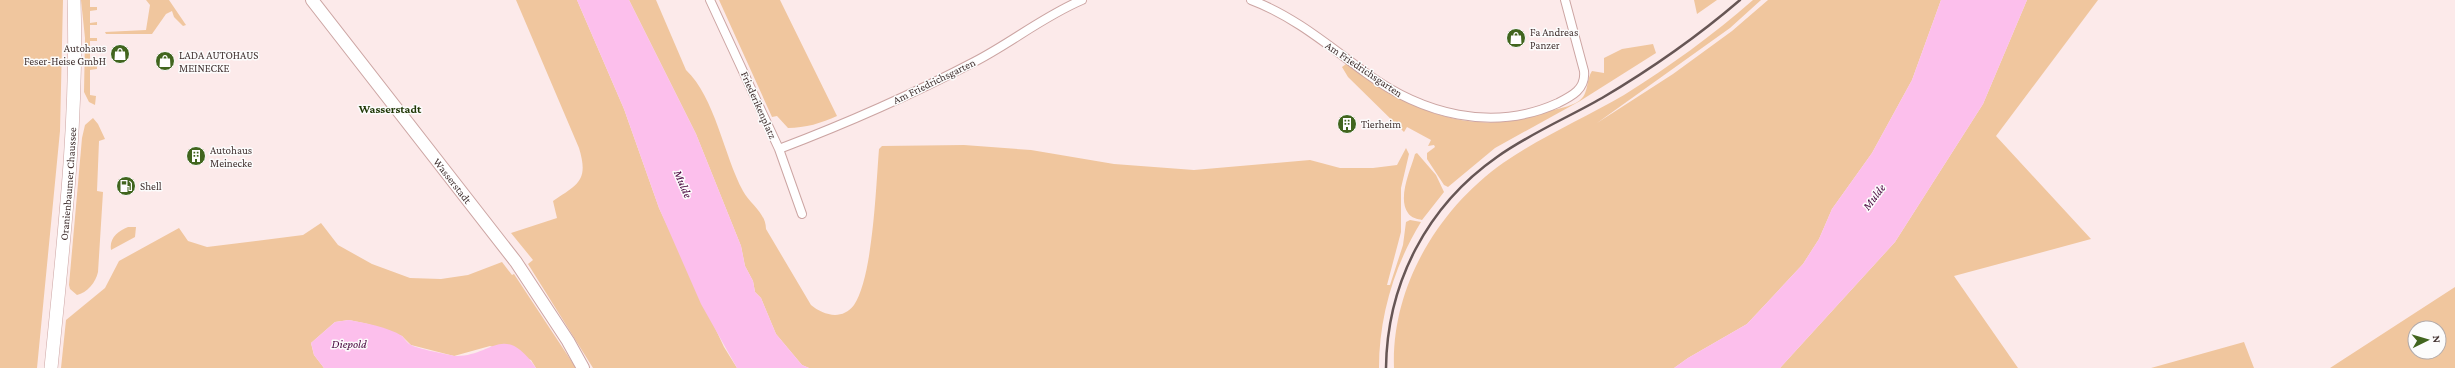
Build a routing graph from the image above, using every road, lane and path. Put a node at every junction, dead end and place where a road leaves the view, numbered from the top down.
1 (74, 0) edge
2 (312, 0) edge
3 (710, 0) edge
4 (1082, 0) edge
5 (1251, 0) edge
6 (1565, 0) edge
7 (779, 149) junction
8 (802, 214) dead end
9 (51, 368) edge
10 (583, 368) edge

1 - 9 main road, Oranienbaumer Chaussee
2 - 10 main road, Wasserstadt
3 - 7 street, Friederikenplatz
4 - 7 street, Am Friedrichsgarten
5 - 6 street, Am Friedrichsgarten
7 - 8 street, Friederikenplatz

